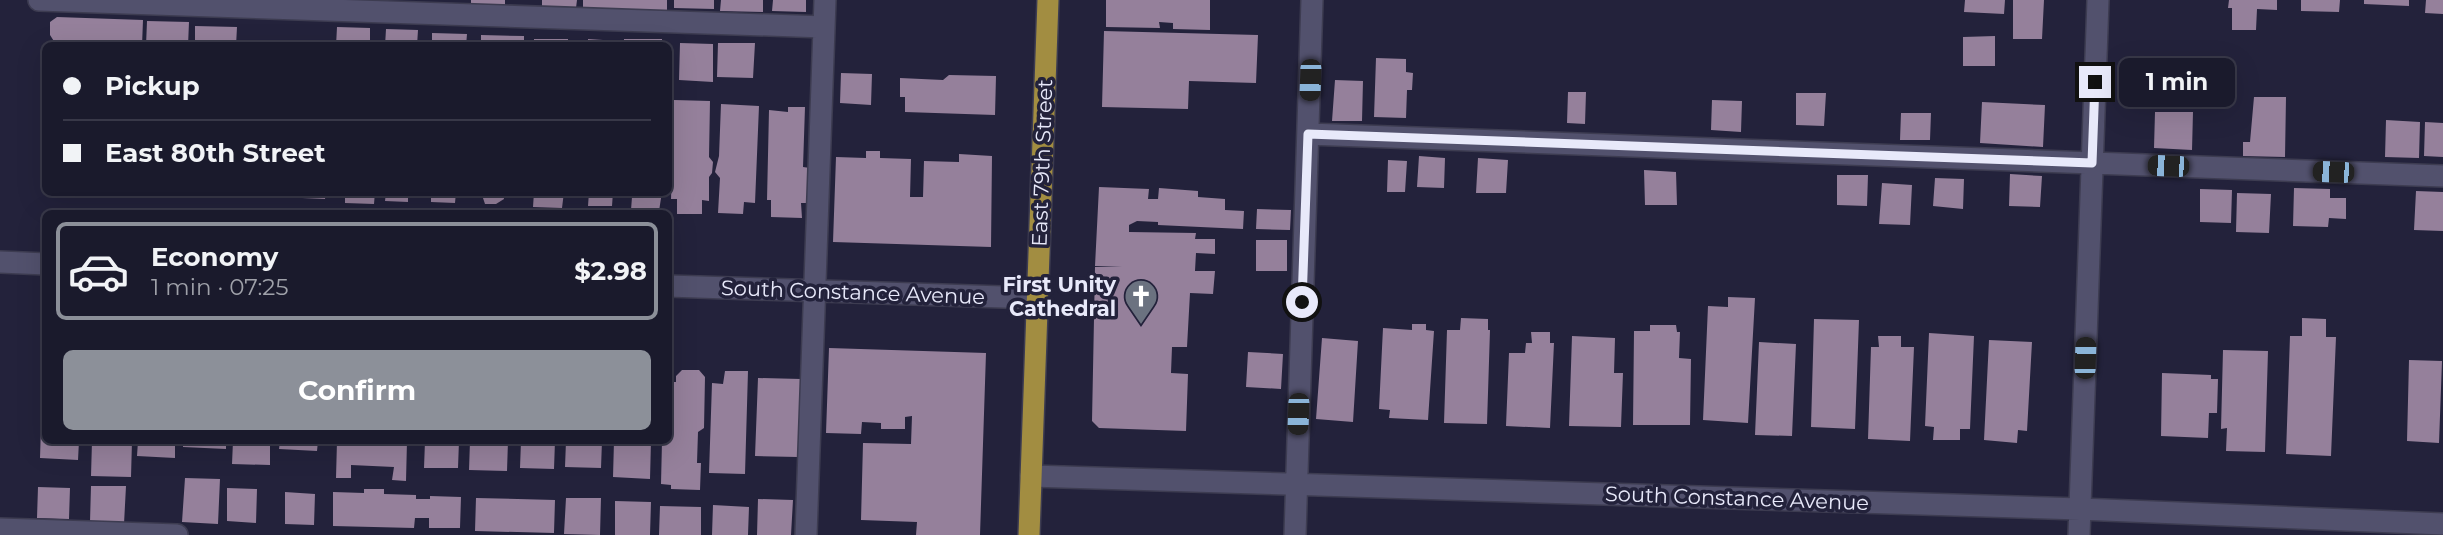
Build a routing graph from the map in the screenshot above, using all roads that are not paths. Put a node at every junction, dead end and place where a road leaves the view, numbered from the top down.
1 (39, 0) edge
2 (825, 0) edge
3 (1048, 0) edge
4 (1312, 0) edge
5 (2098, 0) edge
6 (824, 27) junction
7 (1308, 134) junction
8 (2092, 163) junction
9 (2443, 176) edge
10 (0, 262) edge
11 (42, 264) edge
12 (672, 286) edge
13 (814, 291) junction
14 (1037, 299) junction
15 (1031, 475) junction
16 (1296, 484) junction
17 (2080, 509) junction
18 (2443, 524) edge
19 (0, 529) edge
20 (177, 535) edge
21 (806, 535) edge
22 (1029, 535) edge
23 (1294, 535) edge
24 (2079, 535) edge

1 - 6 street
2 - 6 street
3 - 14 main road, East 79th Street
4 - 7 street
5 - 8 street
6 - 13 street
7 - 8 street
7 - 16 street
8 - 9 street
8 - 17 street
10 - 11 street
12 - 13 street, South Constance Avenue
13 - 14 street, South Constance Avenue
13 - 21 street
14 - 15 main road, East 79th Street
15 - 16 street, South Constance Avenue
15 - 22 main road, East 79th Street
16 - 17 street, South Constance Avenue
16 - 23 street
17 - 18 street, South Constance Avenue
17 - 24 street
19 - 20 street

